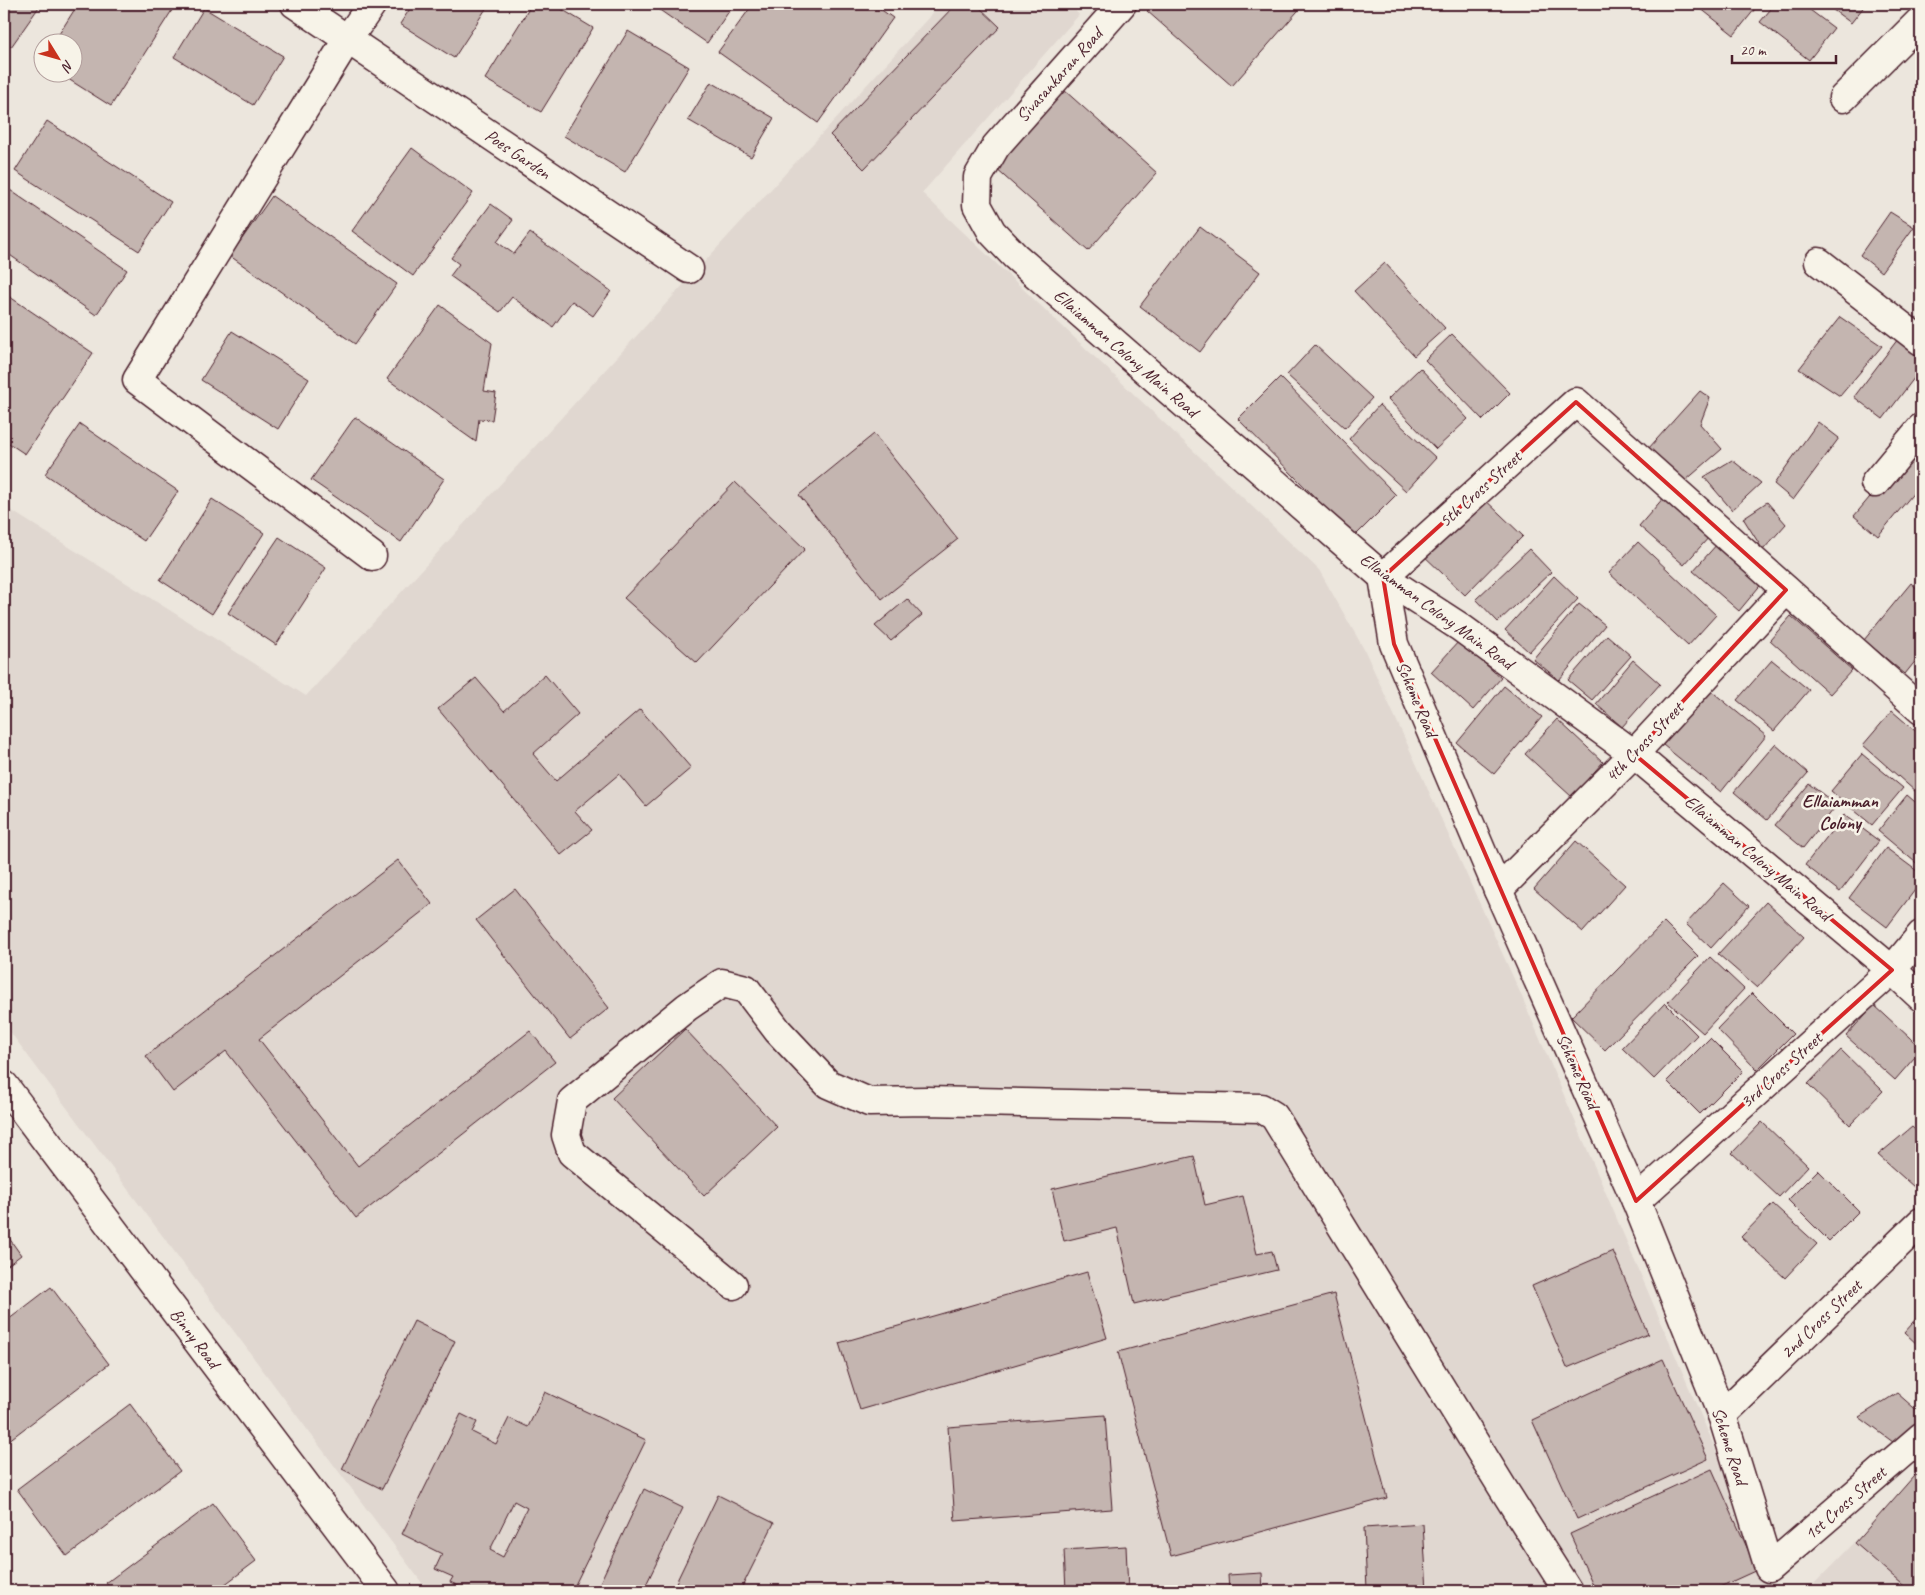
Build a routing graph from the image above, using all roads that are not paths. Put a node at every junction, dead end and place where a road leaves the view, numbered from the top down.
1 (295, 4) edge
2 (372, 4) edge
3 (1122, 4) edge
4 (1921, 20) edge
5 (347, 40) junction
6 (1843, 98) dead end
7 (996, 146) joint
8 (1819, 262) dead end
9 (689, 269) dead end
10 (1921, 341) edge
11 (1921, 428) edge
12 (1875, 483) dead end
13 (372, 556) dead end
14 (1383, 577) junction
15 (1786, 590) junction
16 (1921, 710) edge
17 (1634, 754) junction
18 (1498, 890) junction
19 (1921, 935) edge
20 (1892, 970) junction
21 (1921, 997) edge
22 (4, 1085) edge
23 (1636, 1201) junction
24 (1921, 1222) edge
25 (733, 1285) dead end
26 (1722, 1415) junction
27 (1921, 1437) edge
28 (1769, 1568) joint
29 (386, 1591) edge
30 (1568, 1591) edge

1 - 5 street, Poes Garden
2 - 5 street
3 - 7 street, Sivasankaran Road
4 - 6 street
5 - 9 street, Poes Garden
5 - 13 street
7 - 14 street, Ellaiamman Colony Main Road
8 - 10 street
11 - 12 street
14 - 15 street, 5th Cross Street
14 - 17 street, Ellaiamman Colony Main Road
14 - 18 street, Scheme Road
15 - 16 street
15 - 17 street, 4th Cross Street
17 - 18 street, 4th Cross Street
17 - 20 street, Ellaiamman Colony Main Road
18 - 23 street, Scheme Road
19 - 20 street, 3rd Cross Street
20 - 21 street, Ellaiamman Colony Main Road
20 - 23 street, 3rd Cross Street
22 - 29 street, Binny Road
23 - 26 street, Scheme Road
24 - 26 street, 2nd Cross Street
25 - 30 street
26 - 28 street, Scheme Road
27 - 28 street, 1st Cross Street

